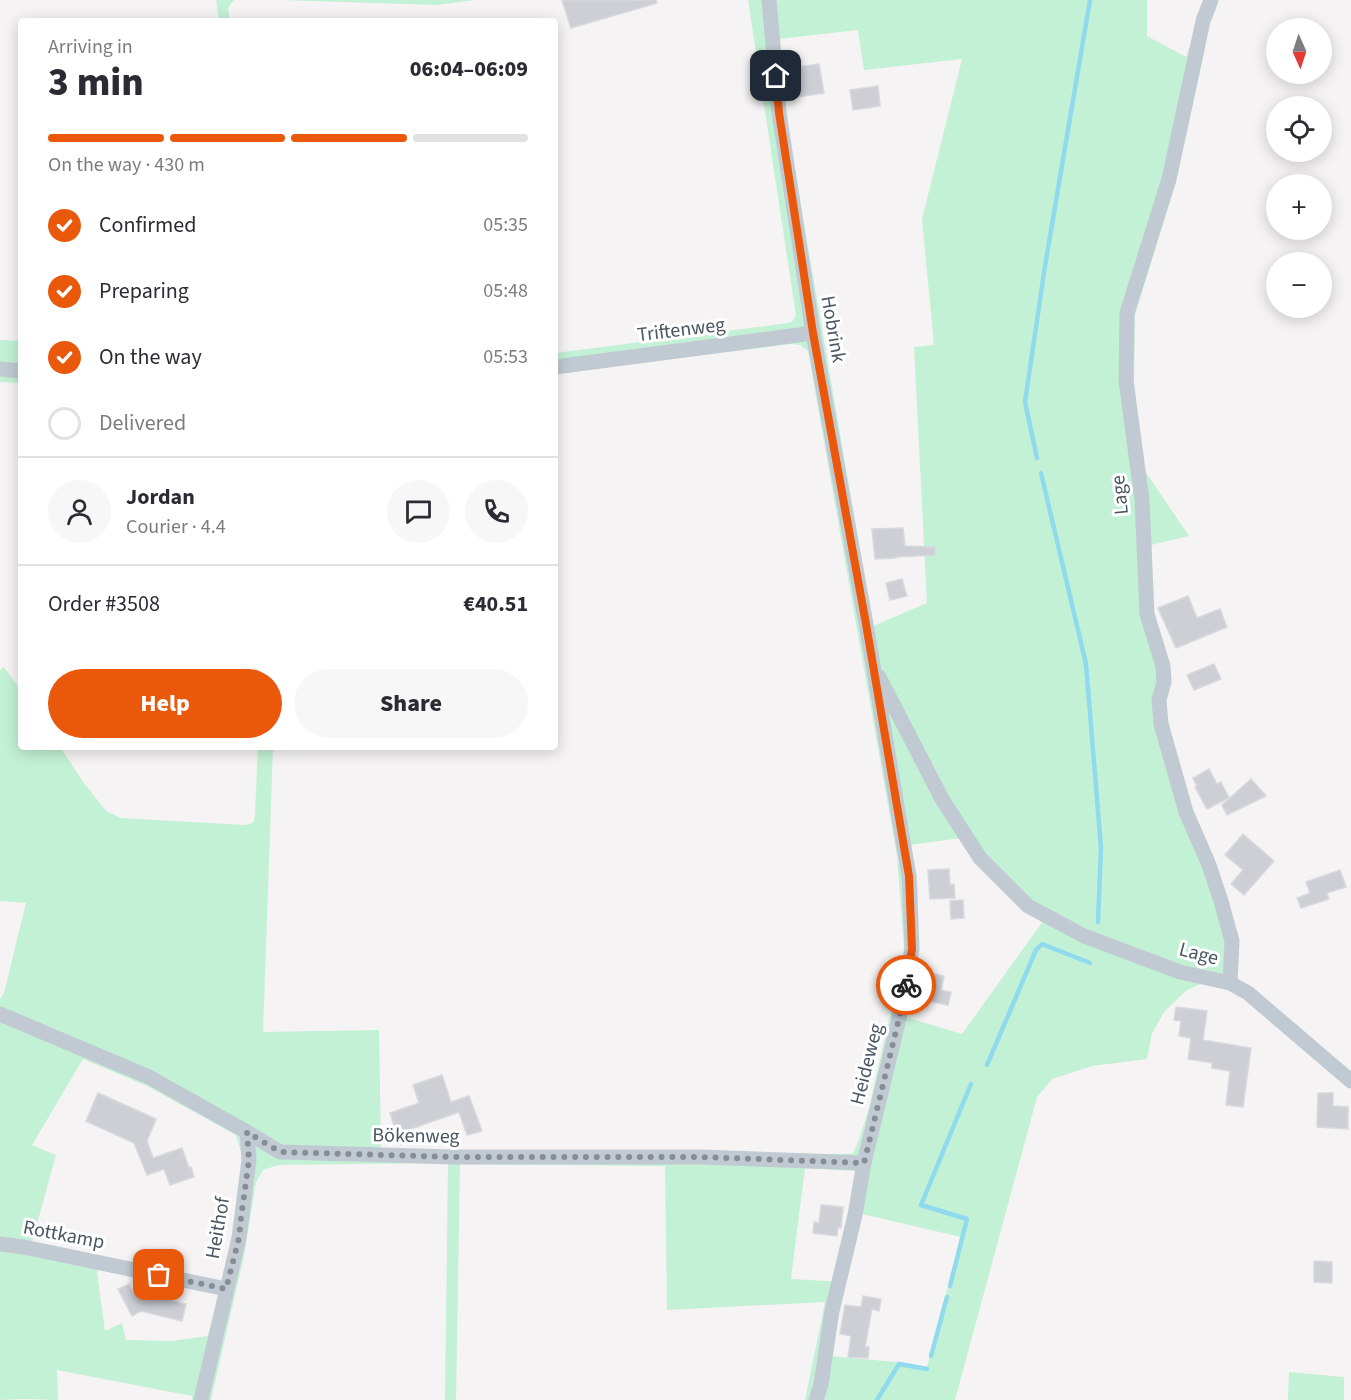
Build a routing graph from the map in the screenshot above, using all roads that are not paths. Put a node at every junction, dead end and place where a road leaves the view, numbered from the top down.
1 (769, 0) edge
2 (1211, 0) edge
3 (813, 333) junction
4 (558, 367) edge
5 (0, 369) edge
6 (18, 371) edge
7 (872, 663) junction
8 (1230, 983) junction
9 (0, 1014) edge
10 (1351, 1081) edge
11 (247, 1132) junction
12 (864, 1163) junction
13 (0, 1244) edge
14 (226, 1289) junction
15 (201, 1400) edge
16 (816, 1400) edge

1 - 3 street, Hobrink
2 - 8 street, Lage
3 - 4 street, Triftenweg
3 - 7 street, Hobrink
5 - 6 street
7 - 8 street, Lage
7 - 12 street, Heideweg
8 - 10 street, Lage
9 - 11 street, Bökenweg
11 - 12 street, Bökenweg
11 - 14 street, Heithof
12 - 16 street, Heideweg
13 - 14 street, Rottkamp
14 - 15 street, Heithof

